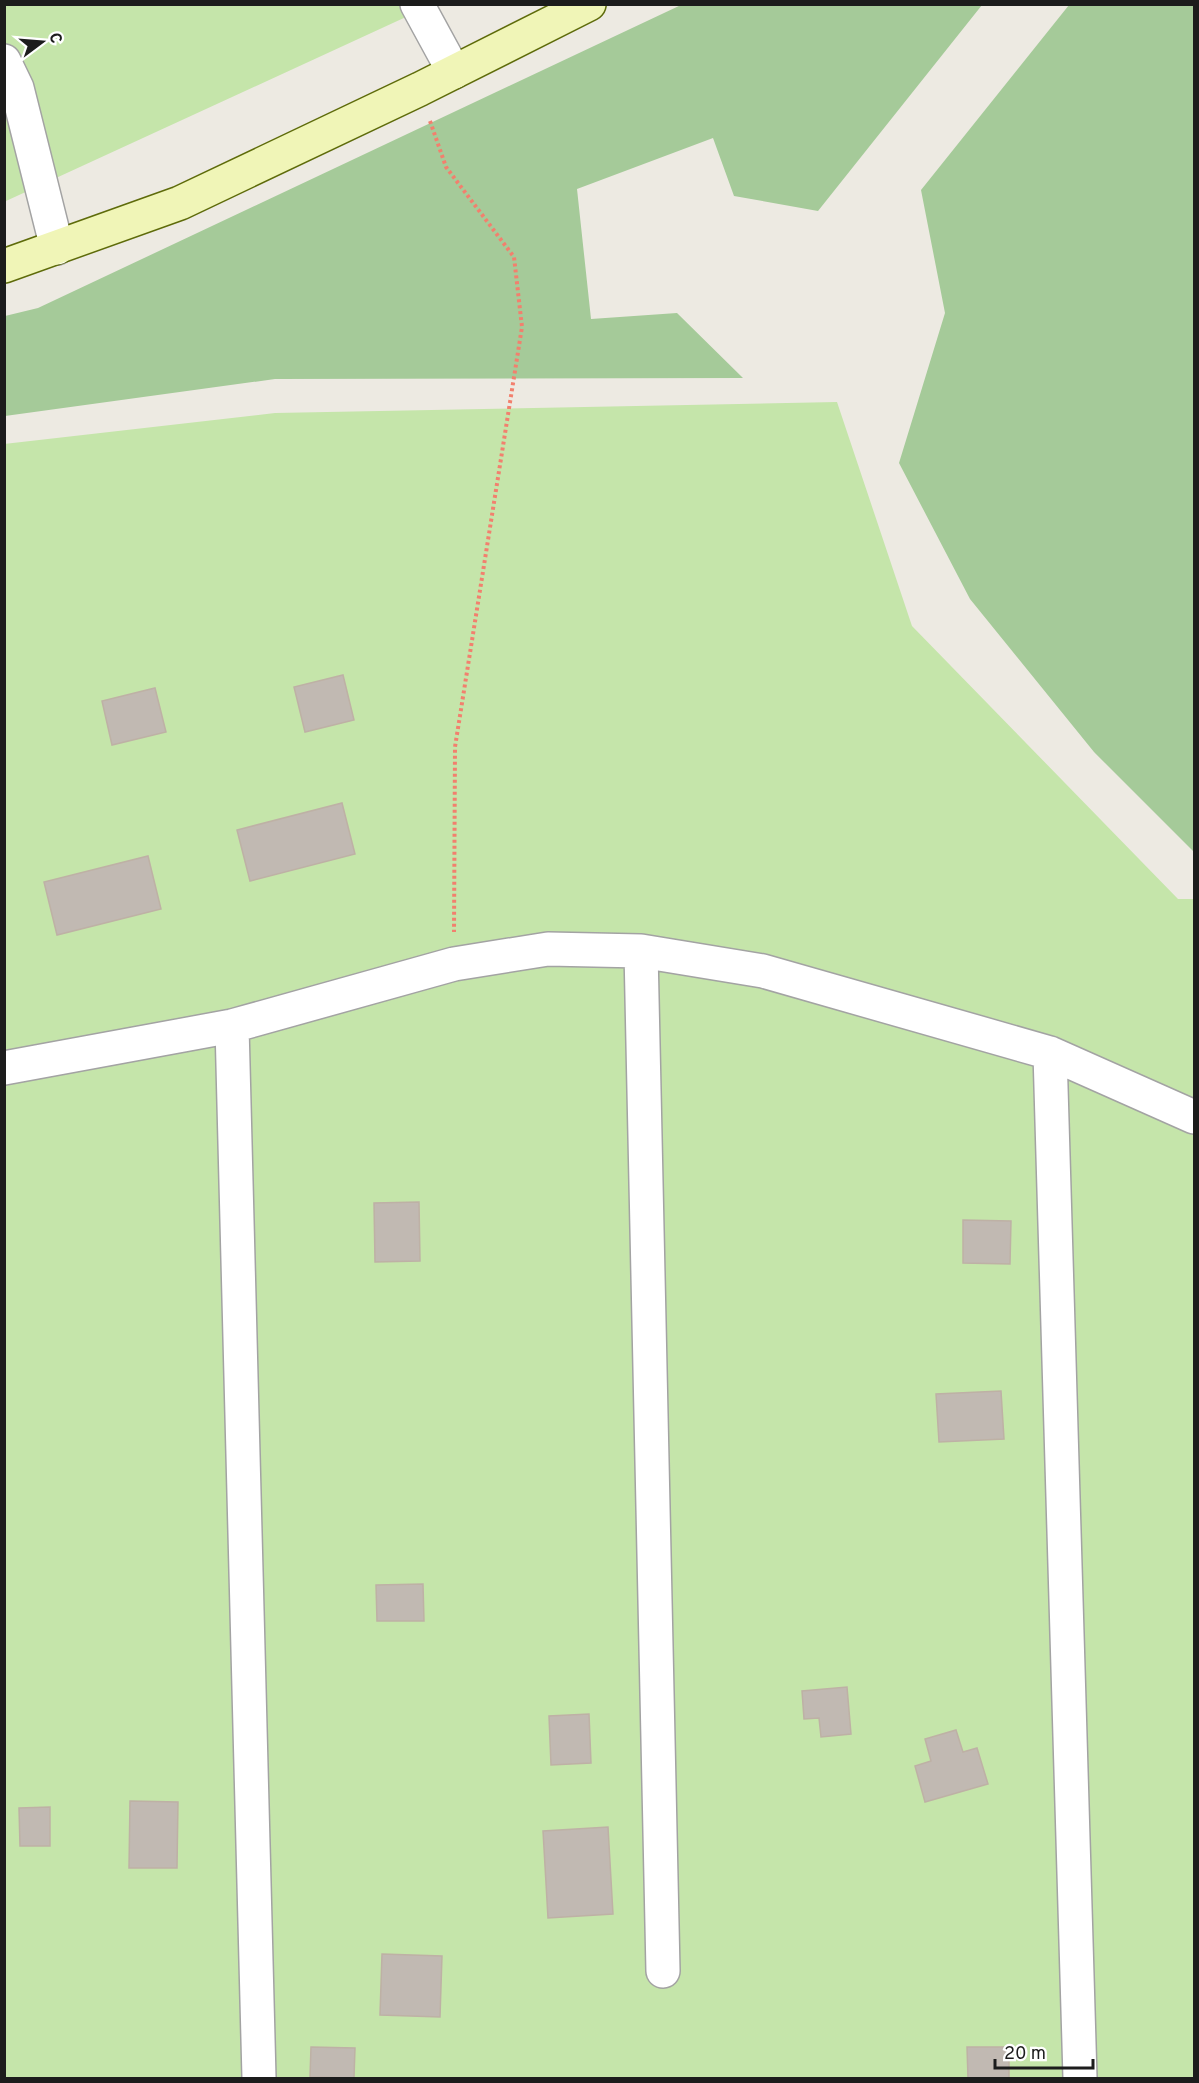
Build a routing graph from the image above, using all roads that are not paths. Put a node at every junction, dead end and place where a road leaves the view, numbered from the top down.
1 (417, 4) edge
2 (589, 4) edge
3 (4, 61) edge
4 (454, 72) junction
5 (57, 248) junction
6 (4, 266) edge
7 (641, 951) junction
8 (232, 1026) junction
9 (1050, 1053) junction
10 (4, 1068) edge
11 (1194, 1117) edge
12 (663, 1971) dead end
13 (259, 2079) edge
14 (1080, 2079) edge

1 - 4 street
2 - 4 main road
3 - 5 street
4 - 5 main road
5 - 6 main road
7 - 8 street
7 - 9 street
7 - 12 street
8 - 10 street
8 - 13 street
9 - 11 street
9 - 14 street

